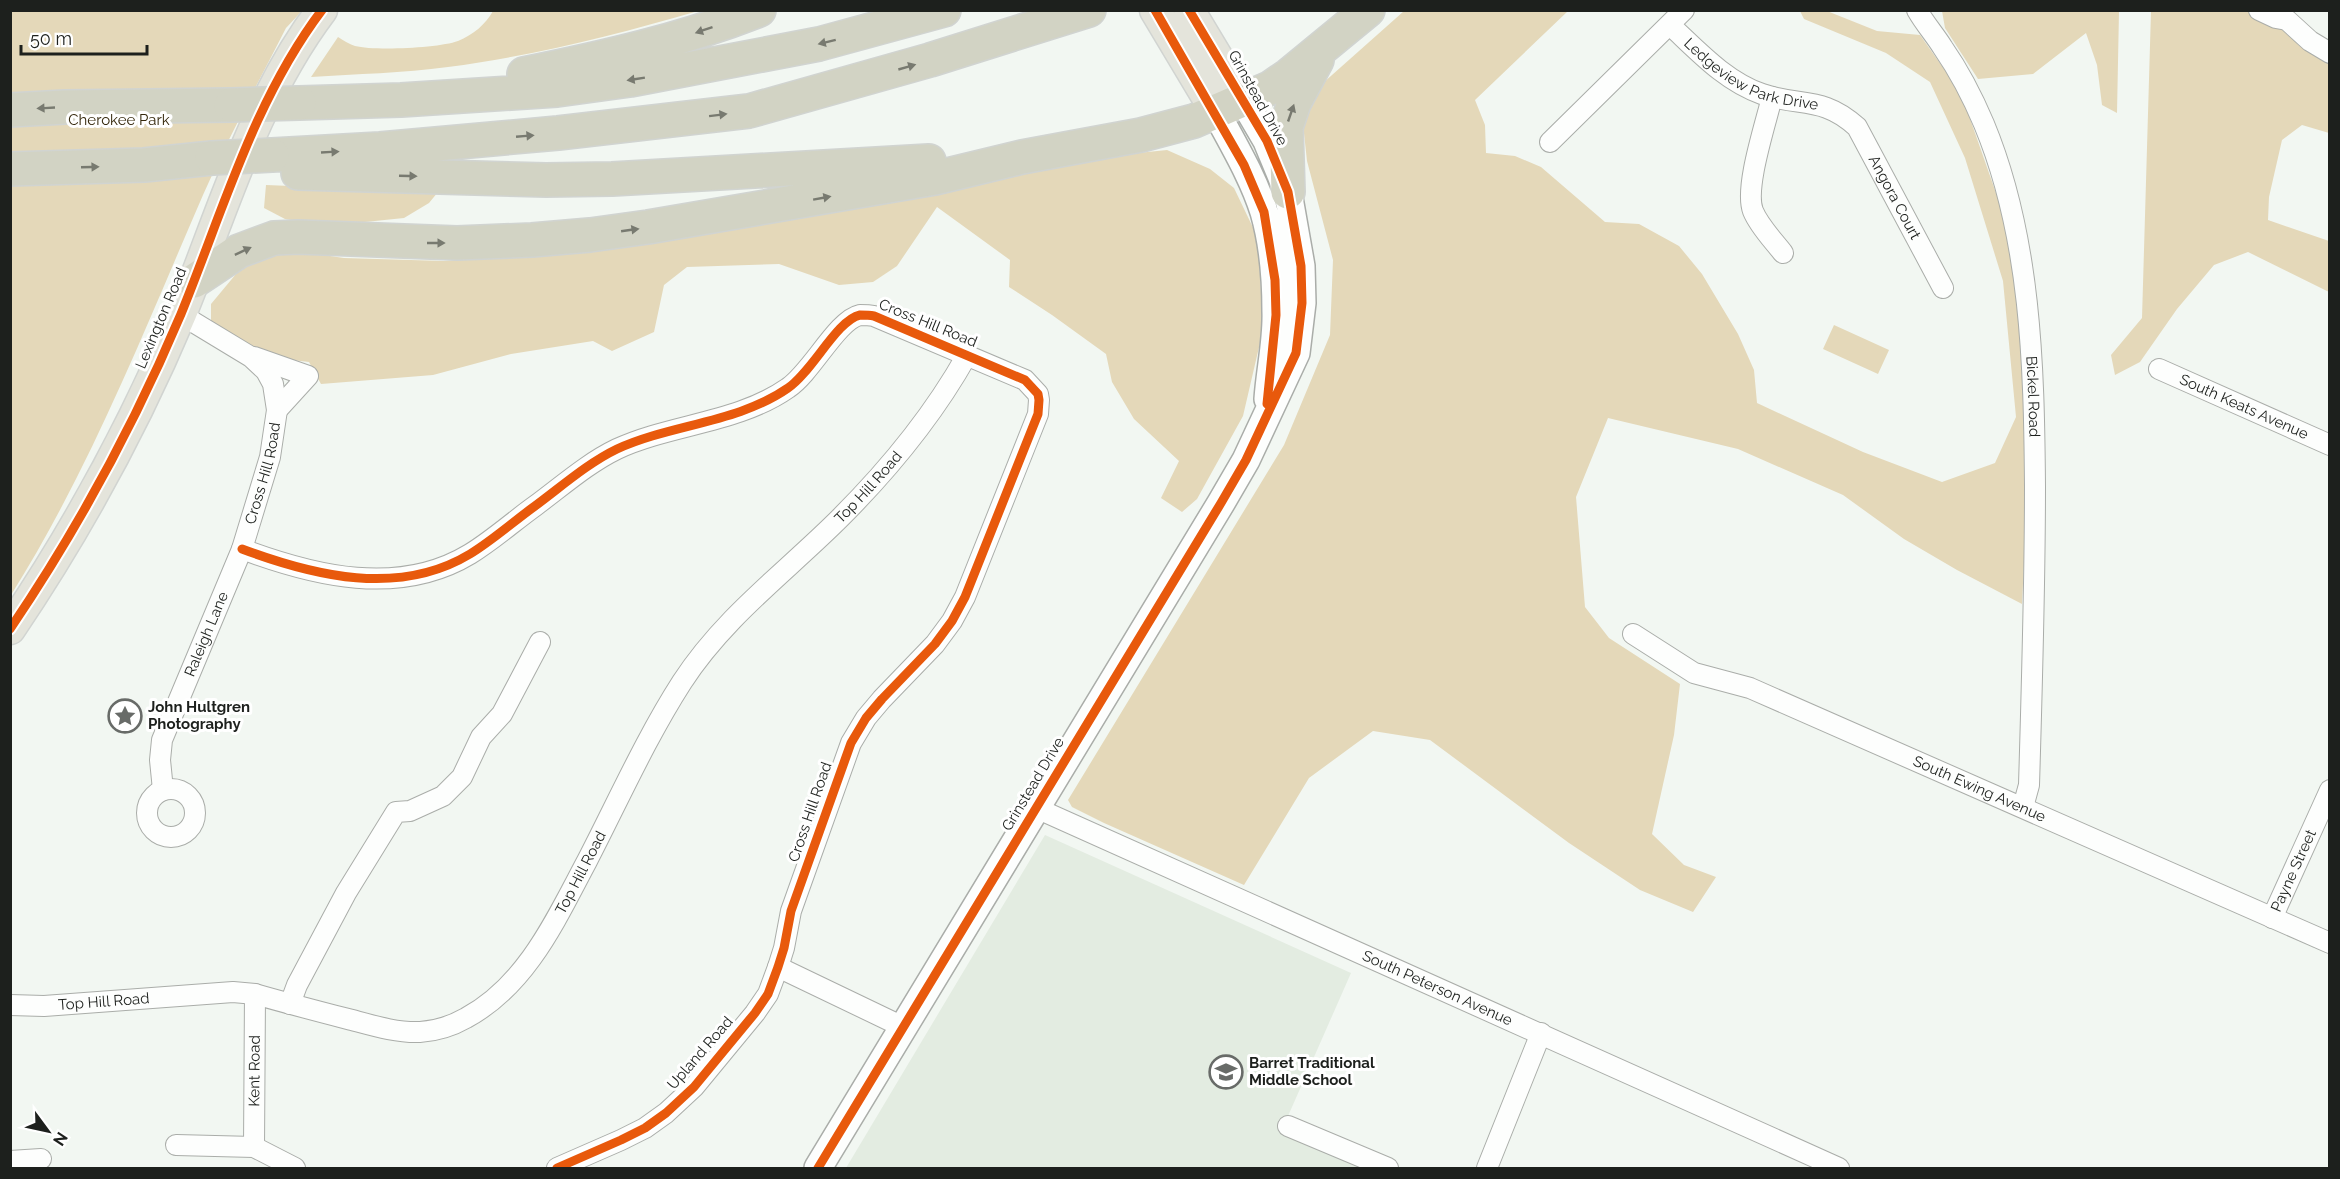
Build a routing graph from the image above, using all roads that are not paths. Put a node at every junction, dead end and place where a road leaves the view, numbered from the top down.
1 (322, 10) edge
2 (759, 10) edge
3 (944, 10) edge
4 (1089, 10) edge
5 (1155, 10) edge
6 (1189, 10) edge
7 (1368, 10) edge
8 (1684, 10) edge
9 (1917, 10) edge
10 (2259, 10) edge
11 (1670, 25) junction
12 (1326, 45) junction
13 (2330, 53) edge
14 (1772, 97) junction
15 (401, 100) junction
16 (1230, 106) junction
17 (10, 110) edge
18 (1840, 113) joint
19 (1550, 142) dead end
20 (1022, 157) junction
21 (269, 163) junction
22 (10, 169) edge
23 (1288, 192) junction
24 (1783, 253) dead end
25 (194, 281) junction
26 (1943, 288) dead end
27 (180, 314) junction
28 (967, 355) junction
29 (251, 357) junction
30 (2159, 369) dead end
31 (277, 410) junction
32 (1267, 413) junction
33 (2330, 445) edge
34 (242, 549) junction
35 (10, 628) edge
36 (1633, 634) dead end
37 (540, 642) dead end
38 (163, 790) dead end
39 (2330, 790) edge
40 (2023, 807) junction
41 (1036, 808) junction
42 (2272, 918) junction
43 (2330, 943) edge
44 (778, 967) junction
45 (255, 994) junction
46 (290, 1004) junction
47 (10, 1005) edge
48 (903, 1027) junction
49 (1540, 1033) junction
50 (1288, 1125) dead end
51 (176, 1146) dead end
52 (254, 1147) junction
53 (40, 1159) dead end
54 (10, 1161) edge
55 (295, 1168) edge
56 (557, 1168) edge
57 (819, 1168) edge
58 (1388, 1168) edge
59 (1487, 1168) edge
60 (1839, 1168) edge

1 - 25 main road, Lexington Road
2 -> 15 highway
3 -> 15 highway
21 -> 4 highway
5 - 16 main road, Grinstead Drive
6 - 16 main road, Grinstead Drive
7 - 12 highway
8 - 11 street
9 - 40 street, Bickel Road
10 - 13 street
11 - 14 street, Ledgeview Park Drive
11 - 19 street
12 - 16 highway
23 -> 12 highway
14 - 18 street, Ledgeview Park Drive
14 - 24 street
15 -> 17 highway, bridge
16 - 20 highway
16 - 23 street, Grinstead Drive
16 - 32 street, Grinstead Drive
18 - 26 street, Angora Court
21 -> 20 highway
25 -> 20 highway
22 -> 21 highway, bridge
23 - 32 street, Grinstead Drive
25 - 27 main road, Lexington Road
27 - 29 street, Cross Hill Road
27 - 35 main road, Lexington Road
28 - 34 street, Cross Hill Road
28 - 44 street, Cross Hill Road
28 - 46 street, Top Hill Road
29 - 31 street, Cross Hill Road
29 - 31 street
30 - 33 street, South Keats Avenue
31 - 34 street, Cross Hill Road
32 - 41 street, Grinstead Drive
34 - 38 street, Raleigh Lane
36 - 40 street, South Ewing Avenue
37 - 46 street
39 - 42 street, Payne Street
40 - 42 street, South Ewing Avenue
41 - 48 street, Grinstead Drive
41 - 49 street, South Peterson Avenue
42 - 43 street, South Ewing Avenue
44 - 48 street
44 - 56 street, Upland Road
45 - 46 street, Top Hill Road
45 - 47 street, Top Hill Road
45 - 52 street, Kent Road
48 - 57 street, Grinstead Drive
49 - 59 street
49 - 60 street, South Peterson Avenue
50 - 58 street
51 - 52 street
52 - 55 street
53 - 54 street

